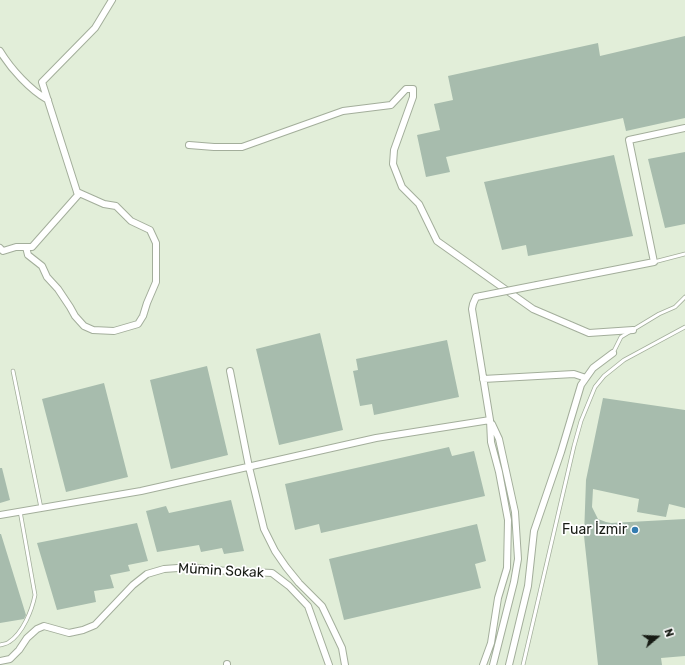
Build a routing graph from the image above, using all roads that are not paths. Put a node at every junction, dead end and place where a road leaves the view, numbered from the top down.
1 (112, 0) edge
2 (0, 52) edge
3 (48, 100) junction
4 (685, 128) edge
5 (189, 145) dead end
6 (77, 192) junction
7 (26, 247) junction
8 (0, 248) edge
9 (685, 254) edge
10 (654, 262) junction
11 (685, 297) edge
12 (685, 327) edge
13 (633, 330) junction
14 (613, 353) joint
15 (13, 371) dead end
16 (230, 371) dead end
17 (586, 378) junction
18 (483, 379) junction
19 (490, 420) junction
20 (249, 467) junction
21 (41, 508) junction
22 (20, 512) junction
23 (0, 515) edge
24 (0, 645) edge
25 (0, 661) edge
26 (329, 665) edge
27 (345, 665) edge
28 (483, 665) edge
29 (493, 665) edge
30 (509, 665) edge
31 (523, 665) edge

1 - 3 street
2 - 3 street
3 - 6 street
4 - 10 street
5 - 13 street
6 - 7 street
6 - 7 street
7 - 8 street
9 - 10 lane
10 - 18 street, bridge
11 - 13 lane
12 - 31 lane
13 - 14 lane
14 - 17 street
15 - 21 lane
16 - 20 street
17 - 18 street
17 - 30 street
18 - 19 street
19 - 20 street
19 - 28 street
19 - 29 street
20 - 21 street
20 - 27 street
21 - 22 street
22 - 23 street
22 - 24 lane
25 - 26 street, Mümin Sokak

